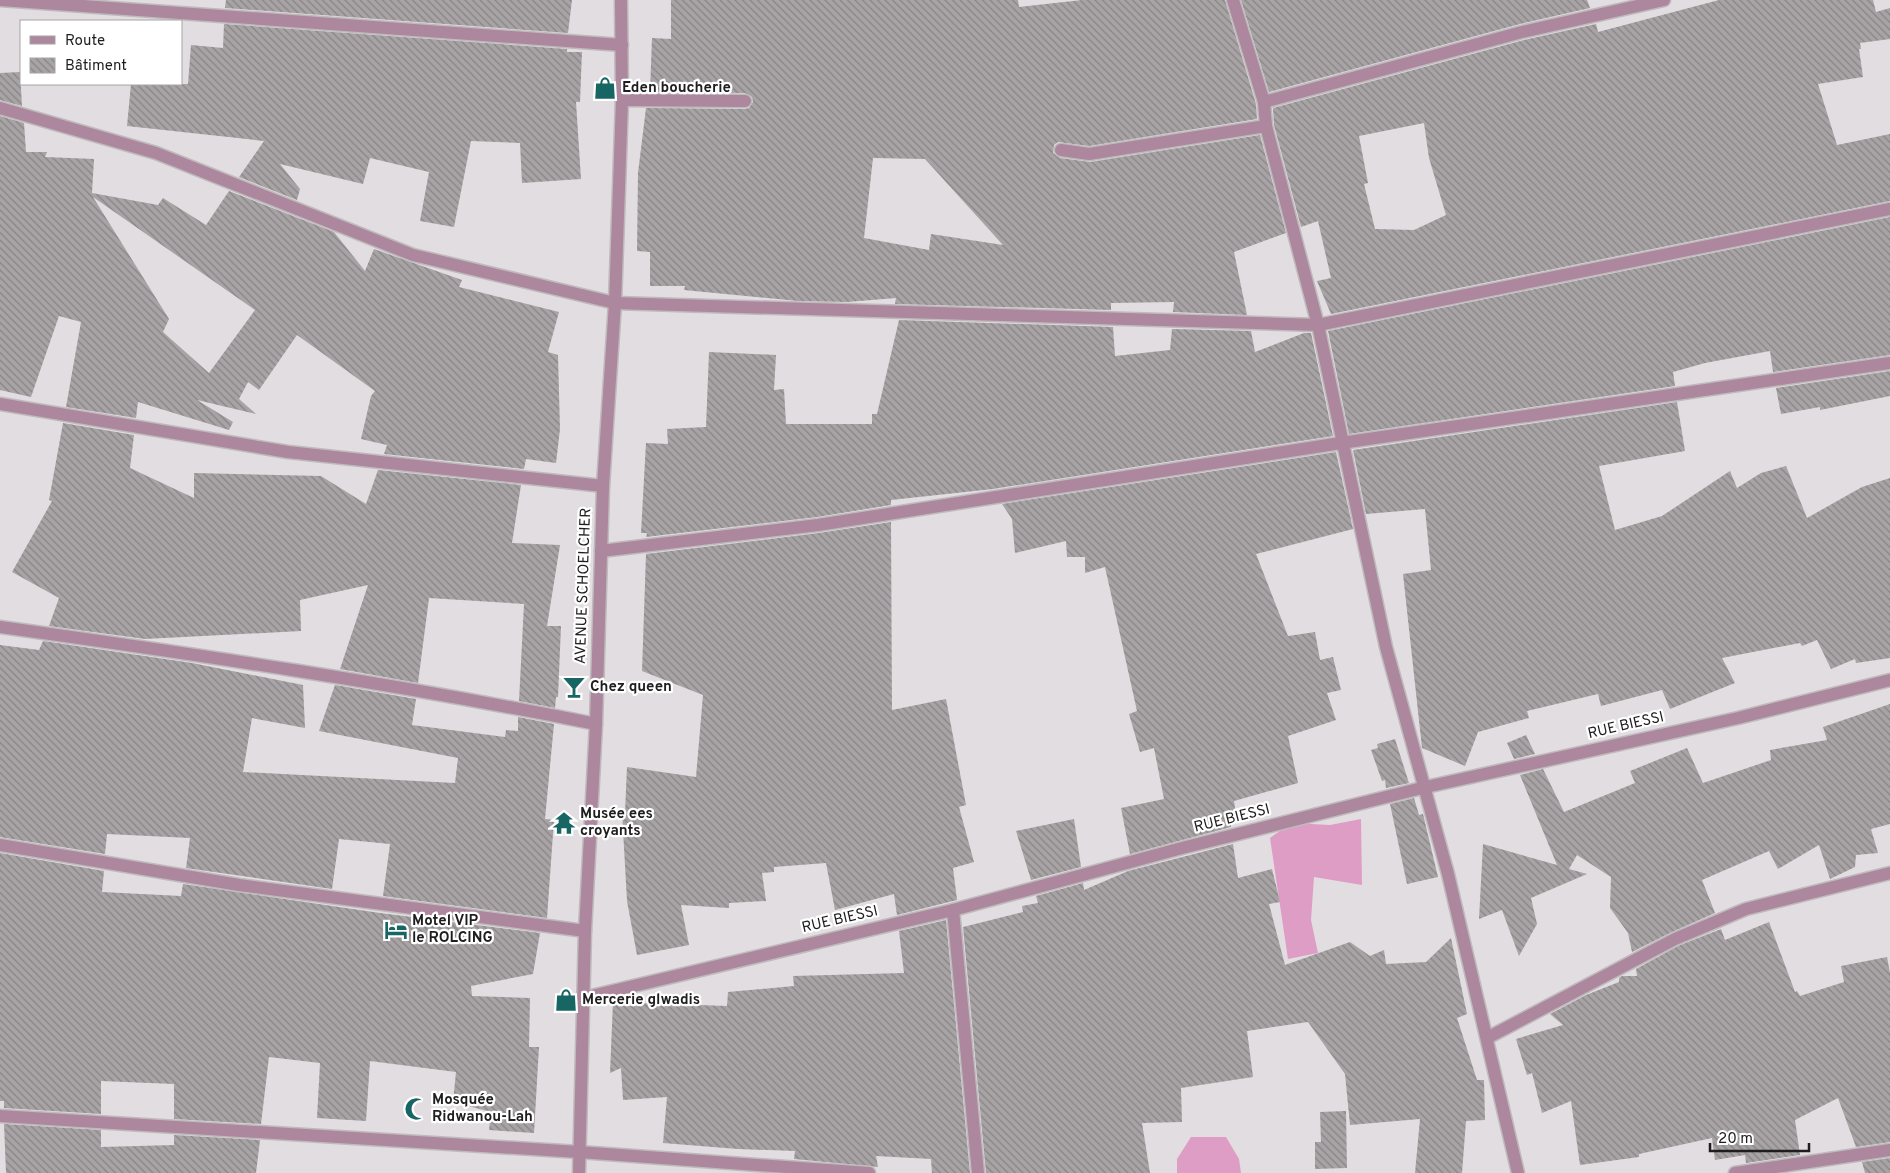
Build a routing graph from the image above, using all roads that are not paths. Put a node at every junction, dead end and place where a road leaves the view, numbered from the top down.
1 (0, 0) edge
2 (621, 0) edge
3 (1233, 0) edge
4 (1664, 0) edge
5 (622, 46) junction
6 (622, 100) junction
7 (745, 102) dead end
8 (1264, 102) junction
9 (0, 108) edge
10 (1266, 126) junction
11 (1061, 150) dead end
12 (1890, 209) edge
13 (615, 303) junction
14 (1318, 325) junction
15 (1890, 363) edge
16 (0, 404) edge
17 (1341, 443) junction
18 (603, 486) junction
19 (601, 551) junction
20 (0, 627) edge
21 (1890, 680) edge
22 (596, 724) junction
23 (1426, 787) junction
24 (0, 845) edge
25 (1890, 873) edge
26 (953, 910) junction
27 (585, 931) junction
28 (584, 998) junction
29 (1487, 1038) junction
30 (0, 1116) edge
31 (1890, 1150) edge
32 (579, 1152) junction
33 (579, 1173) edge
34 (869, 1173) edge
35 (978, 1173) edge
36 (1518, 1173) edge
37 (1734, 1173) edge

1 - 5 street
2 - 5 street, AVENUE SCHOELCHER
3 - 8 street
4 - 8 street
5 - 6 street, AVENUE SCHOELCHER
6 - 7 street
6 - 13 street, AVENUE SCHOELCHER
8 - 10 street
9 - 13 street
10 - 11 street
10 - 14 street
12 - 14 street
13 - 14 street
13 - 18 street, AVENUE SCHOELCHER
14 - 17 street
15 - 17 street
16 - 18 street
17 - 19 street
17 - 23 street
18 - 19 street, AVENUE SCHOELCHER
19 - 22 street, AVENUE SCHOELCHER
20 - 22 street
21 - 23 street, RUE BIESSI
22 - 27 street, AVENUE SCHOELCHER
23 - 26 street, RUE BIESSI
23 - 29 street
24 - 27 street
25 - 29 street
26 - 28 street, RUE BIESSI
26 - 35 street
27 - 28 street, AVENUE SCHOELCHER
28 - 32 street, AVENUE SCHOELCHER
29 - 36 street
30 - 32 street
31 - 37 street
32 - 33 street, AVENUE SCHOELCHER
32 - 34 street

